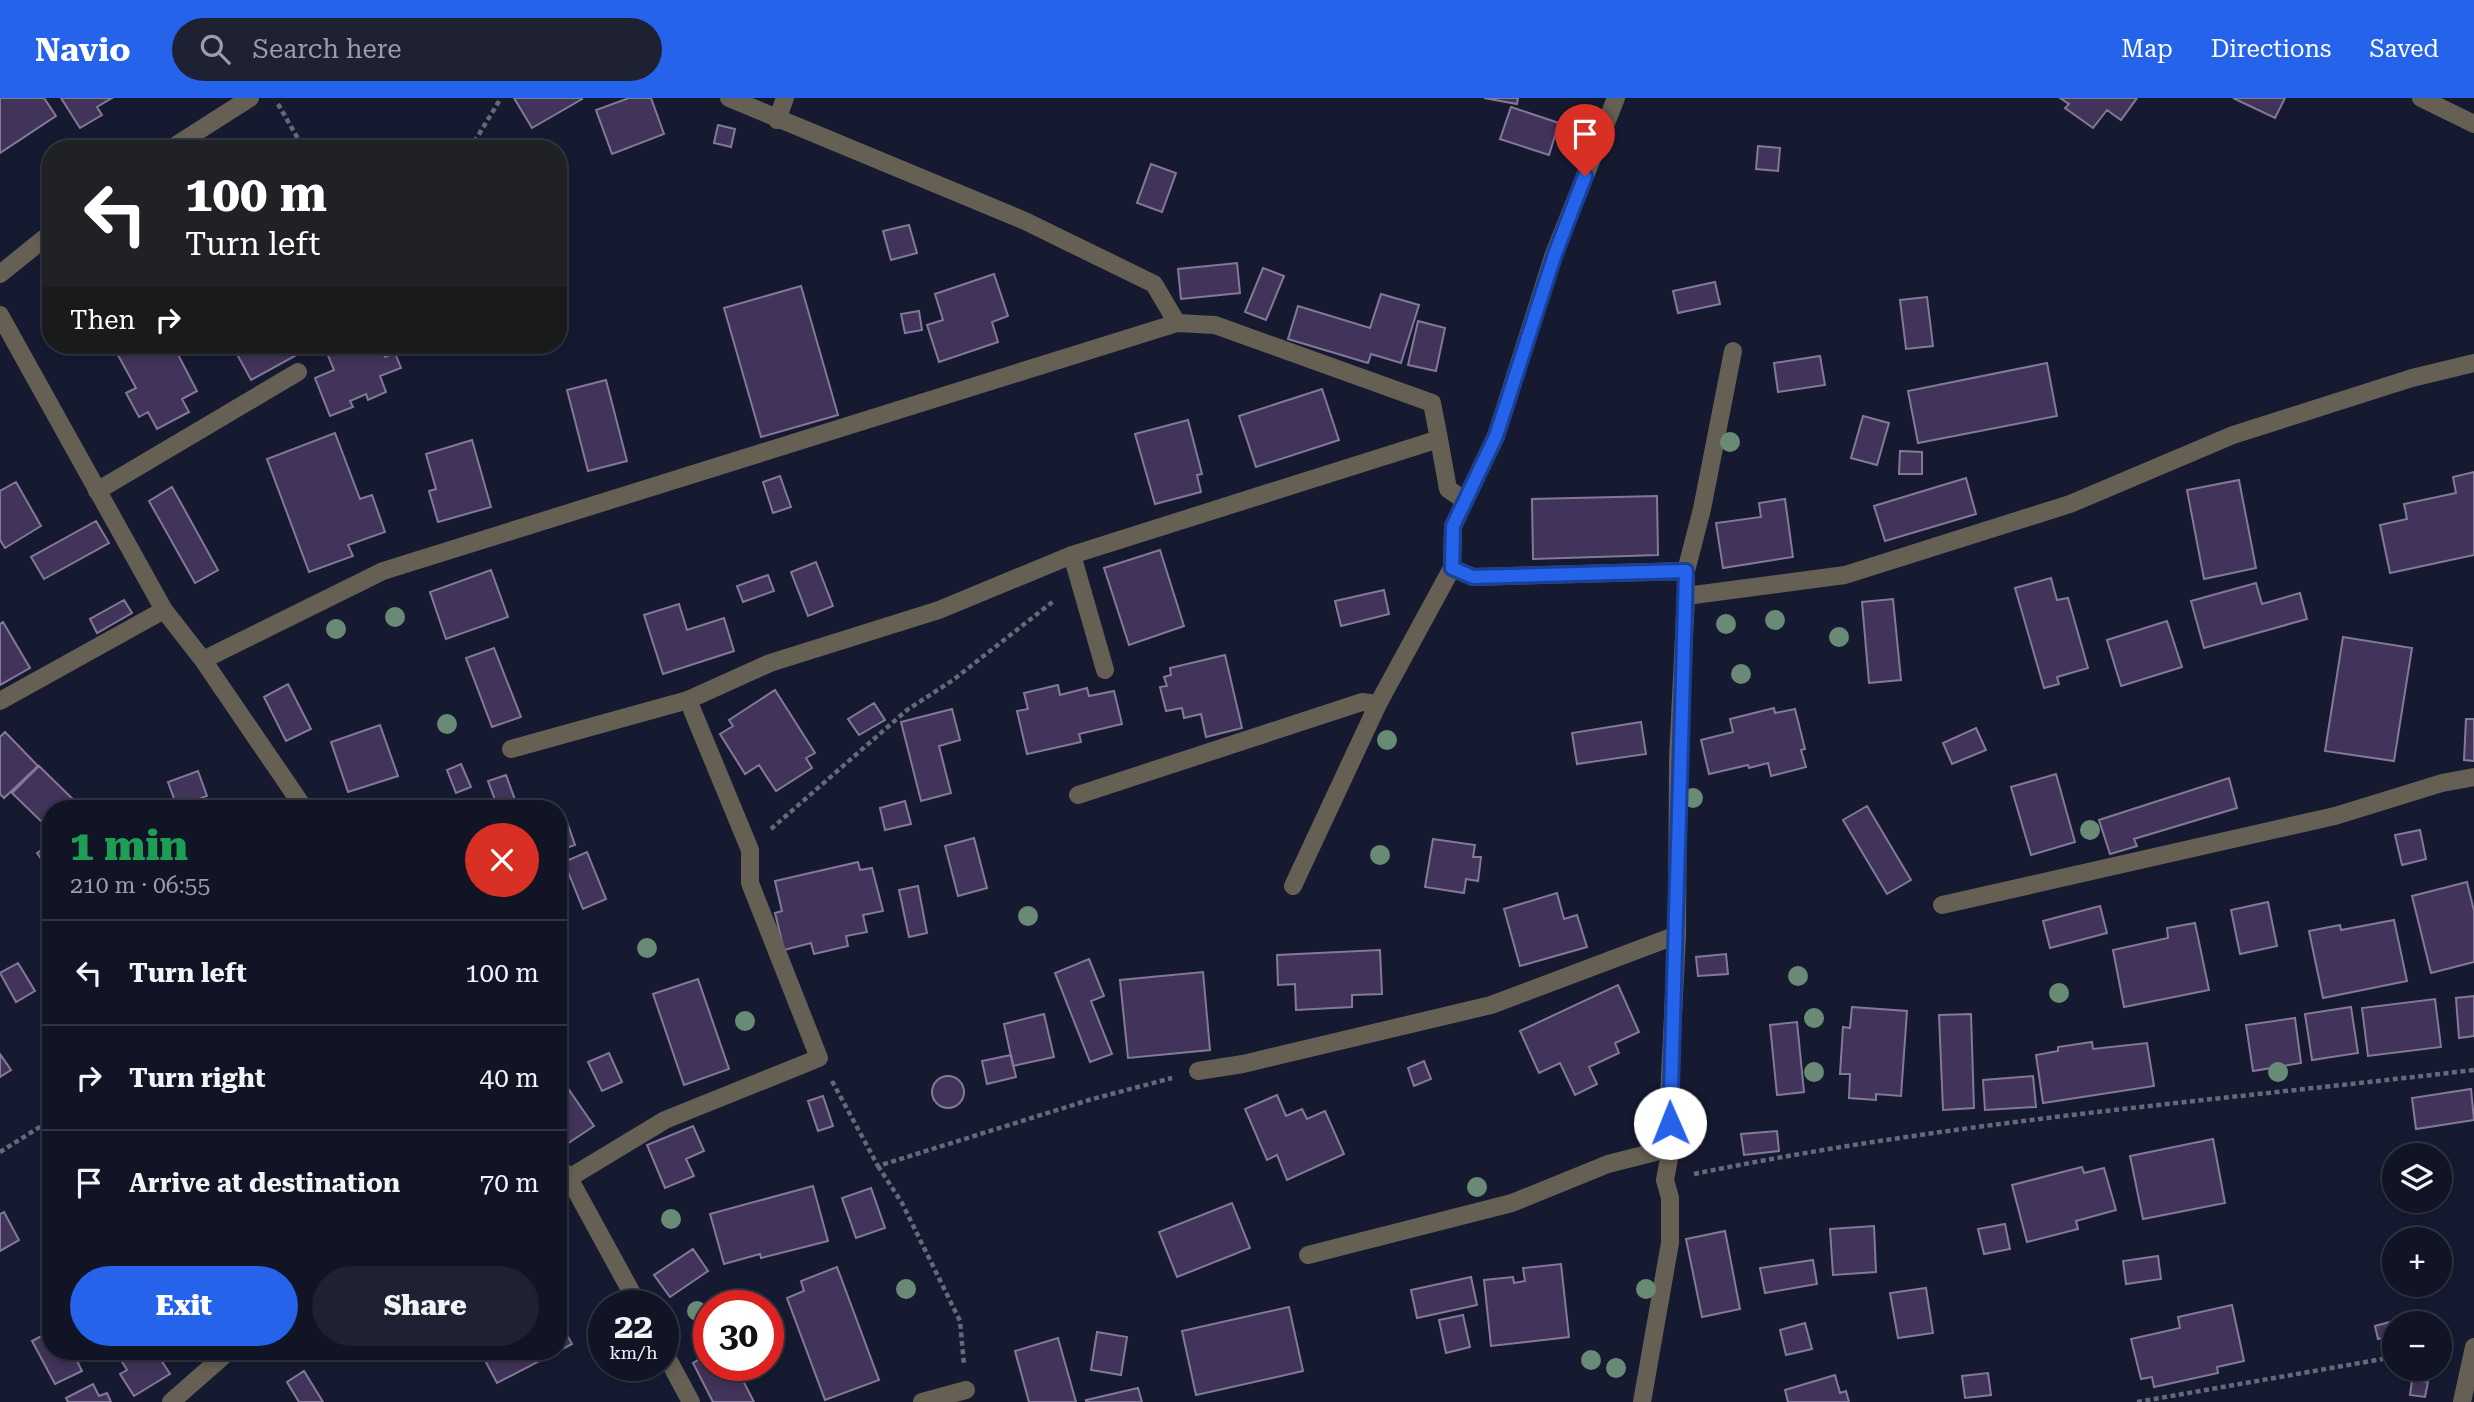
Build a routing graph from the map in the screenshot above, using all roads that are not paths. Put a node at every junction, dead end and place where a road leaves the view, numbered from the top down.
1 (250, 98) edge
2 (729, 98) edge
3 (785, 98) edge
4 (1616, 98) edge
5 (2421, 98) edge
6 (777, 120) junction
7 (2474, 124) edge
8 (184, 140) edge
9 (42, 240) edge
10 (0, 274) edge
11 (0, 315) edge
12 (1177, 323) junction
13 (1733, 351) dead end
14 (2474, 363) edge
15 (298, 372) dead end
16 (1438, 439) junction
17 (97, 491) junction
18 (1464, 500) junction
19 (1072, 555) junction
20 (1452, 568) junction
21 (1686, 571) junction
22 (1686, 596) junction
23 (163, 610) junction
24 (203, 660) junction
25 (1105, 670) dead end
26 (0, 701) edge
27 (688, 701) junction
28 (1378, 704) junction
29 (510, 749) dead end
30 (2474, 777) edge
31 (1078, 795) dead end
32 (299, 800) edge
33 (1293, 886) dead end
34 (1942, 905) dead end
35 (1677, 935) junction
36 (1198, 1071) road end
37 (1671, 1148) junction
38 (567, 1170) edge
39 (567, 1177) edge
40 (1308, 1255) dead end
41 (630, 1290) edge
42 (2474, 1347) edge
43 (219, 1360) edge
44 (679, 1380) edge
45 (966, 1390) road end
46 (171, 1402) edge
47 (691, 1402) edge
48 (922, 1402) edge
49 (1642, 1402) edge
50 (2462, 1402) edge

1 - 8 street
2 - 6 street
3 - 6 street
4 - 18 street
5 - 7 street
6 - 12 street
9 - 10 street
11 - 17 street
12 - 16 street
12 - 24 street
13 - 21 street
14 - 22 street
15 - 17 street
16 - 18 street
16 - 19 street
17 - 23 street
18 - 20 street
19 - 25 street
19 - 27 street
20 - 21 street
20 - 28 street
21 - 22 street
22 - 35 street
23 - 24 street
23 - 26 street
24 - 32 street
27 - 29 street
27 - 38 street
28 - 31 street
28 - 33 street
30 - 34 street
35 - 36 street
35 - 37 street
37 - 40 street
37 - 49 street
39 - 41 street
42 - 50 street
43 - 46 street
44 - 47 street
45 - 48 street

